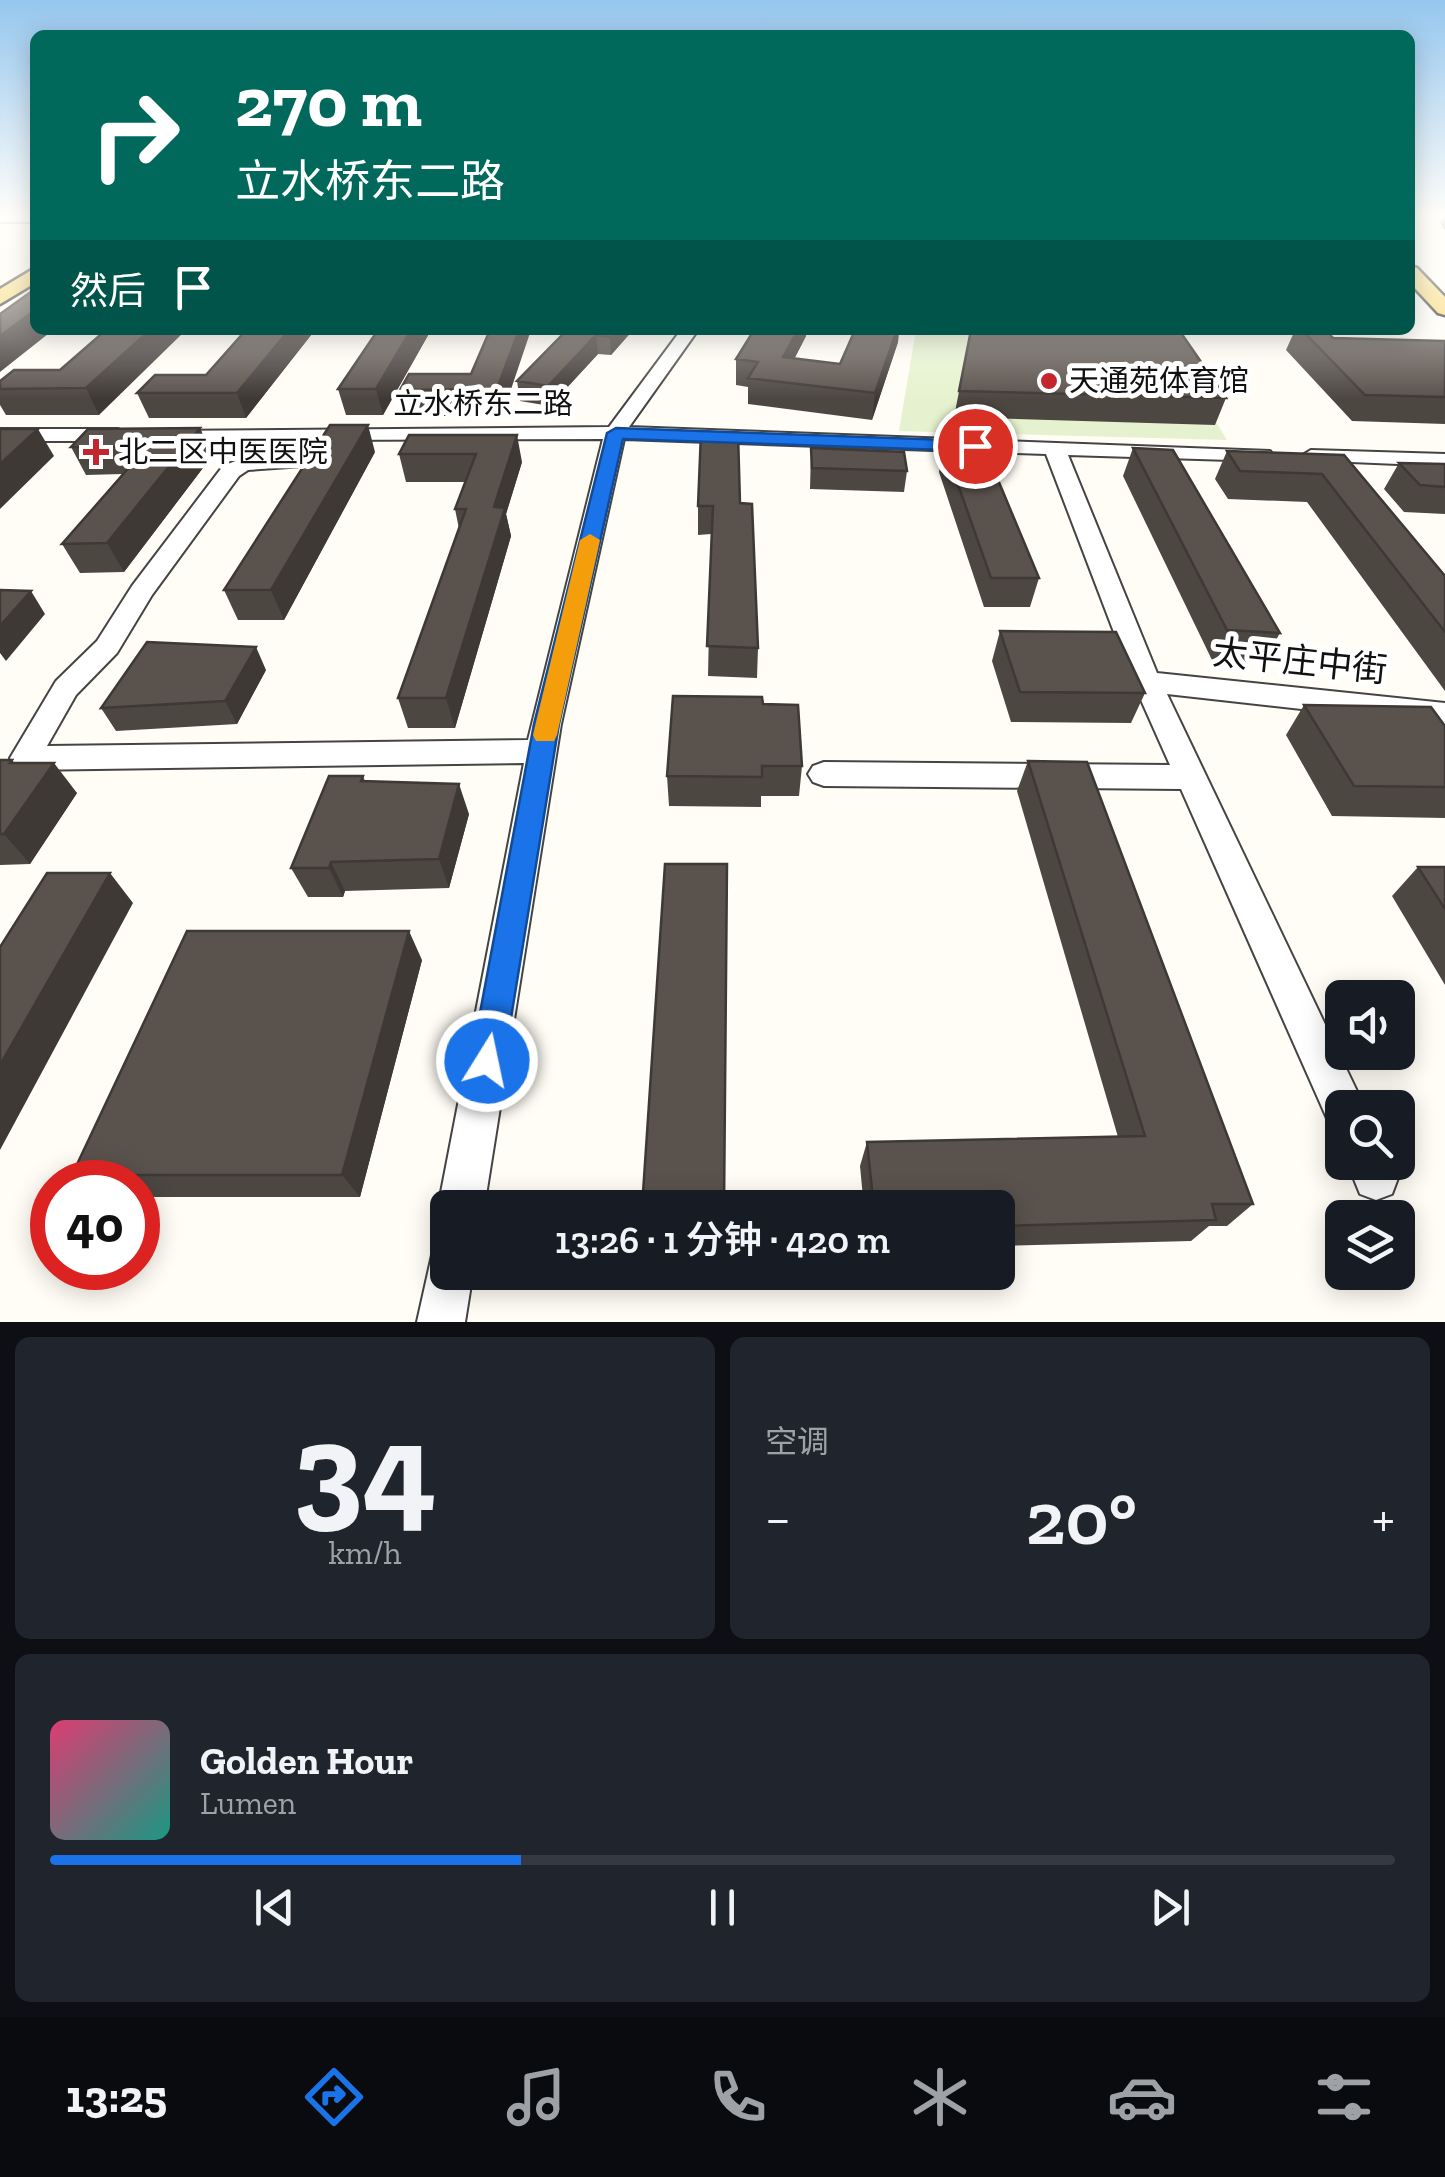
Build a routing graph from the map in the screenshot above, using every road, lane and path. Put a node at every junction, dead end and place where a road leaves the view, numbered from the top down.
1 (1426, 276) edge
2 (30, 277) edge
3 (1415, 277) edge
4 (1445, 296) edge
5 (0, 298) edge
6 (1445, 309) edge
7 (686, 335) edge
8 (616, 433) junction
9 (0, 435) edge
10 (311, 436) junction
11 (1055, 449) junction
12 (1445, 460) edge
13 (1147, 682) junction
14 (1445, 714) edge
15 (543, 752) junction
16 (824, 774) dead end
17 (1191, 777) junction
18 (1336, 1090) edge
19 (464, 1190) edge
20 (446, 1290) edge
21 (440, 1322) edge

1 - 4 main road
2 - 5 main road
3 - 6 main road
7 - 8 street
8 - 10 street, 立水桥东二路
8 - 11 street, 立水桥东二路
8 - 15 street
9 - 10 street, 立水桥东二路
10 - 15 street
11 - 12 street, 立水桥东二路
11 - 13 street
13 - 14 street, 太平庄中街
13 - 17 street
15 - 19 street
16 - 17 street
17 - 18 street
20 - 21 street

